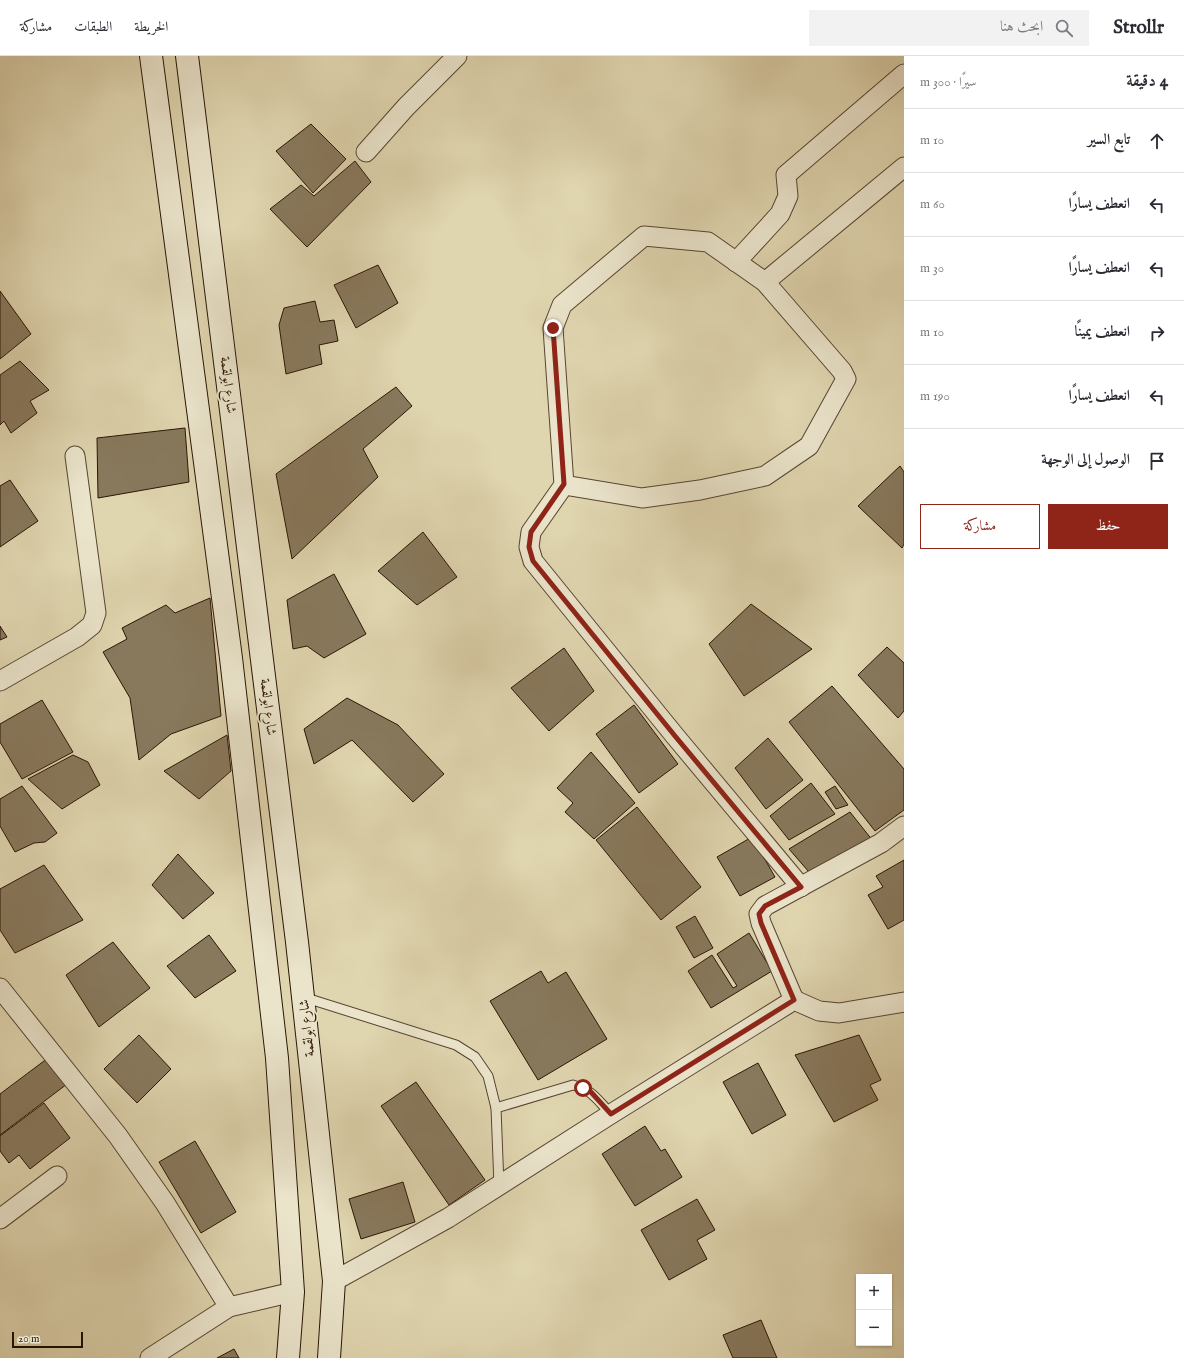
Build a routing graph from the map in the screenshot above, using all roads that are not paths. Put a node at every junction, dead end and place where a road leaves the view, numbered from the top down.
1 (151, 56) edge
2 (187, 56) edge
3 (456, 56) edge
4 (904, 74) edge
5 (366, 152) dead end
6 (904, 167) edge
7 (736, 262) junction
8 (765, 282) junction
9 (75, 456) dead end
10 (564, 484) junction
11 (0, 681) edge
12 (904, 826) edge
13 (801, 887) junction
14 (0, 988) edge
15 (303, 997) junction
16 (794, 1000) junction
17 (904, 1002) edge
18 (496, 1108) junction
19 (611, 1114) junction
20 (57, 1176) dead end
21 (499, 1186) junction
22 (0, 1219) edge
23 (334, 1281) junction
24 (293, 1292) junction
25 (229, 1307) junction
26 (150, 1358) edge
27 (288, 1358) edge
28 (329, 1358) edge

1 - 24 street
2 - 15 street, شارع ابولقمة
3 - 5 street
4 - 7 street
6 - 8 street
7 - 8 street
7 - 10 street
8 - 10 street
9 - 11 street
10 - 13 street
12 - 13 street
13 - 16 street
14 - 25 street
15 - 18 lane
15 - 23 street, شارع ابولقمة
16 - 17 street
16 - 19 street
18 - 19 lane
18 - 21 lane
19 - 21 street
20 - 22 street
21 - 23 street
23 - 28 street, شارع ابولقمة
24 - 25 street
24 - 27 street
25 - 26 street

